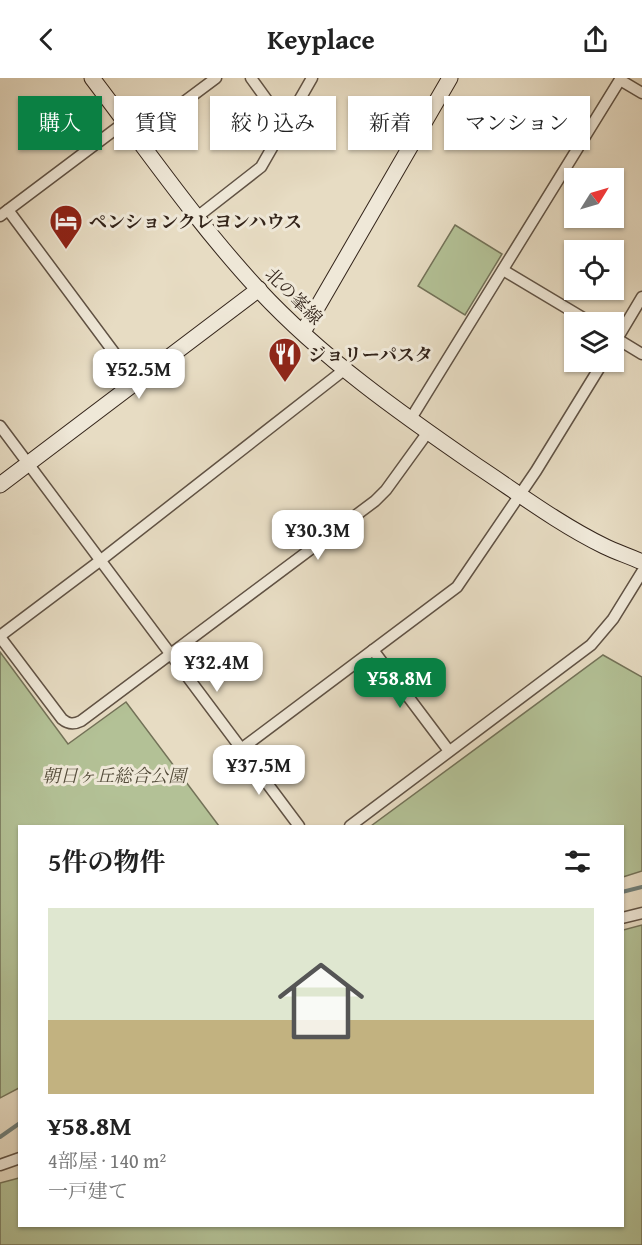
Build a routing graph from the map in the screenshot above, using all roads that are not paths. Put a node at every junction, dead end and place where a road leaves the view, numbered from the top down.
1 (92, 78) edge
2 (216, 78) edge
3 (251, 78) edge
4 (312, 78) edge
5 (450, 78) edge
6 (620, 79) edge
7 (642, 93) edge
8 (192, 96) edge
9 (264, 96) edge
10 (302, 96) edge
11 (114, 107) edge
12 (114, 130) edge
13 (147, 150) edge
14 (271, 150) edge
15 (4, 213) edge
16 (197, 217) junction
17 (503, 270) junction
18 (259, 290) junction
19 (642, 297) edge
20 (573, 312) edge
21 (624, 326) edge
22 (303, 332) junction
23 (624, 345) edge
24 (642, 354) edge
25 (344, 370) junction
26 (597, 372) edge
27 (136, 382) junction
28 (410, 420) junction
29 (0, 426) edge
30 (428, 432) junction
31 (27, 464) junction
32 (0, 484) edge
33 (519, 494) junction
34 (101, 560) junction
35 (642, 562) edge
36 (642, 572) edge
37 (0, 637) edge
38 (373, 650) junction
39 (171, 654) junction
40 (242, 749) junction
41 (449, 751) junction
42 (298, 825) edge
43 (351, 825) edge
44 (642, 912) edge
45 (624, 917) edge
46 (18, 1159) edge
47 (0, 1166) edge

1 - 11 main road, 北の峯線
2 - 8 street
3 - 9 street
4 - 10 street
5 - 22 main road
6 - 7 street
6 - 17 street
12 - 15 street
13 - 16 main road, 北の峯線
14 - 16 street
15 - 27 street
16 - 18 main road, 北の峯線
17 - 20 street
17 - 28 street
18 - 22 main road, 北の峯線
18 - 27 main road
19 - 21 street
22 - 25 main road, 北の峯線
23 - 24 street
25 - 28 main road, 北の峯線
25 - 34 street
26 - 33 street
27 - 31 main road
28 - 30 main road, 北の峯線
29 - 31 street
30 - 33 main road, 北の峯線
30 - 39 street
31 - 32 main road
31 - 34 street
33 - 35 main road, 北の峯線
33 - 38 street
34 - 37 street
34 - 39 street
36 - 41 street
37 - 39 street
38 - 40 street
38 - 41 street
39 - 40 street
40 - 42 street
41 - 43 street
44 - 45 street
46 - 47 street

